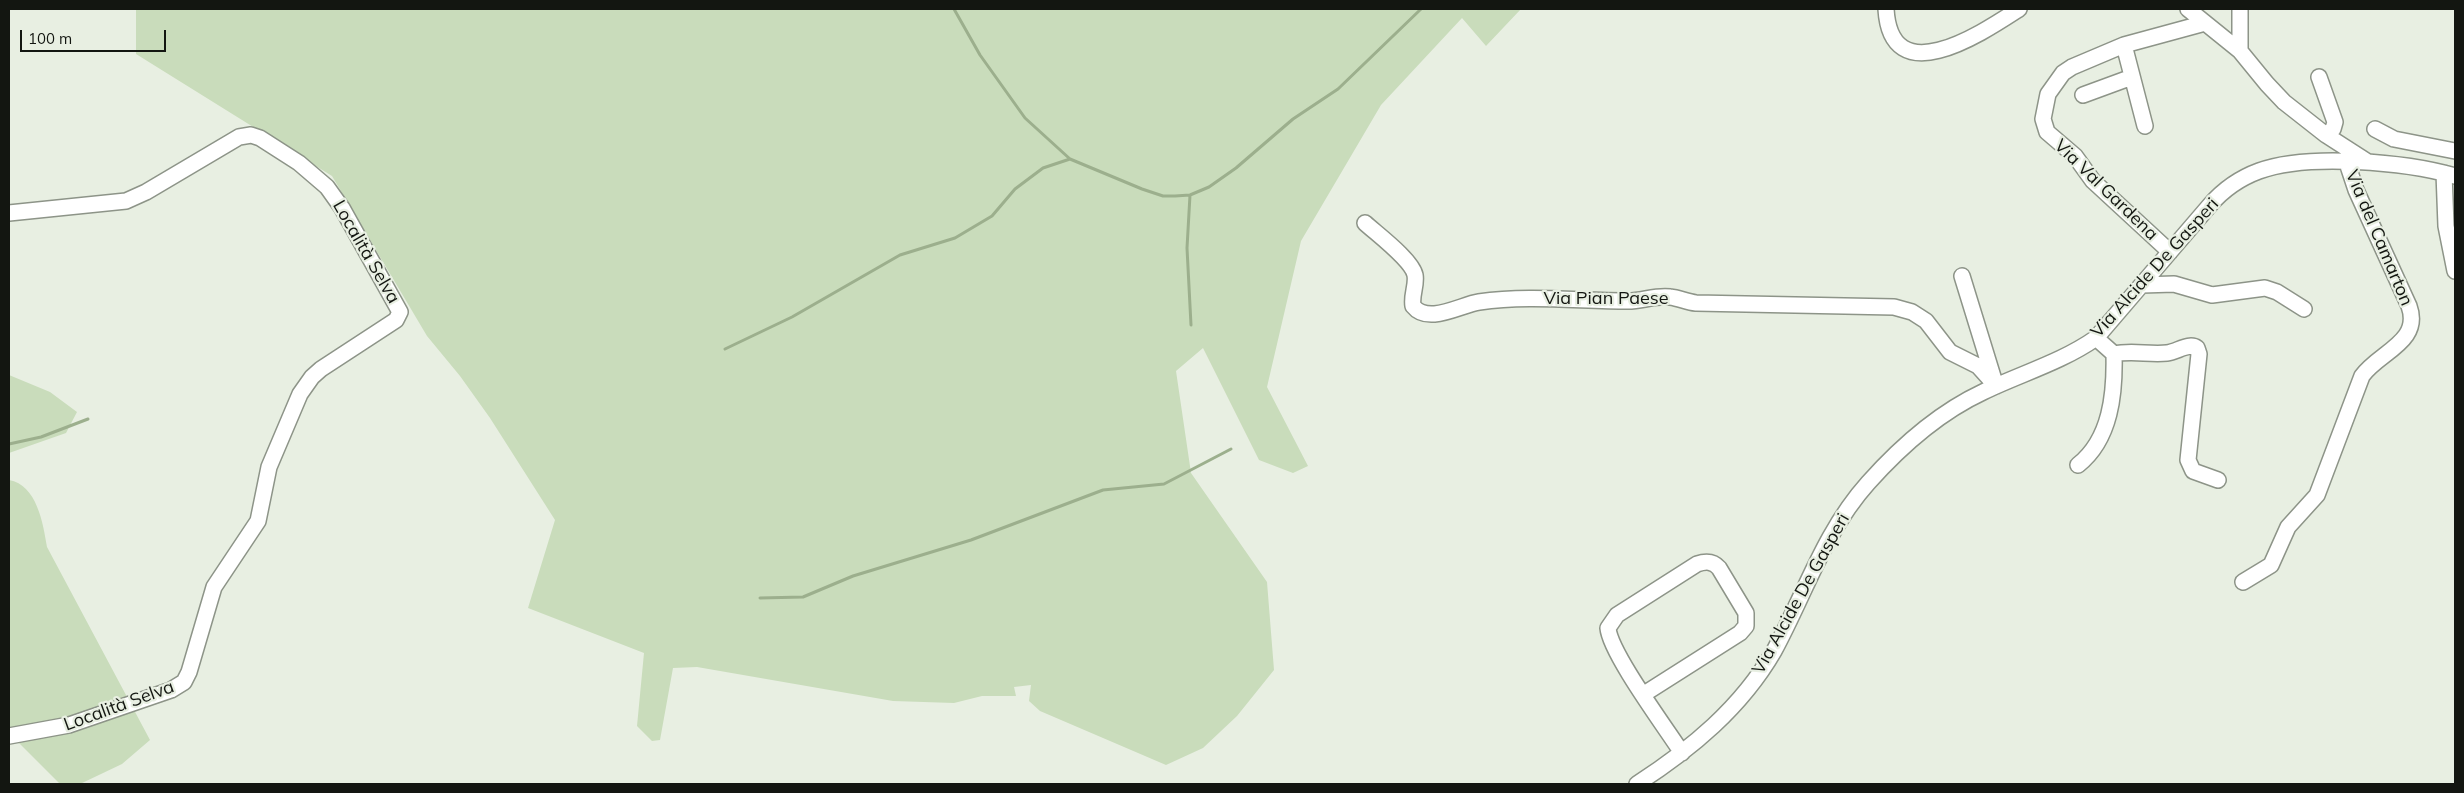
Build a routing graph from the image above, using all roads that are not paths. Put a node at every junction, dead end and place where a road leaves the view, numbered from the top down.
1 (1886, 9) edge
2 (2019, 9) edge
3 (2188, 9) edge
4 (2240, 9) edge
5 (2205, 22) junction
6 (2124, 45) junction
7 (2240, 51) junction
8 (2132, 77) junction
9 (2319, 77) dead end
10 (2083, 95) dead end
11 (2145, 126) dead end
12 (2375, 128) dead end
13 (2326, 135) junction
14 (2455, 152) edge
15 (2347, 163) junction
16 (2370, 163) junction
17 (2450, 175) edge
18 (9, 213) edge
19 (1365, 223) dead end
20 (2170, 252) junction
21 (2454, 263) edge
22 (1962, 276) dead end
23 (2142, 284) junction
24 (2304, 309) dead end
25 (2096, 338) junction
26 (2114, 354) junction
27 (1996, 386) junction
28 (2078, 465) dead end
29 (2218, 480) dead end
30 (2243, 582) dead end
31 (1644, 694) junction
32 (9, 736) edge
33 (1682, 753) junction
34 (1637, 784) edge

1 - 2 street
3 - 5 street
4 - 7 street
5 - 6 street, Via Val Gardena
5 - 7 street
6 - 8 street
6 - 20 street, Via Val Gardena
7 - 13 street
8 - 10 street
8 - 11 street
9 - 13 street
12 - 14 street
13 - 16 street
15 - 16 street, Via Alcide De Gasperi
15 - 20 street, Via Alcide De Gasperi
15 - 30 street, Via del Camarton
16 - 17 street, Via Alcide De Gasperi
17 - 21 street
18 - 32 street, Località Selva
19 - 27 street, Via Pian Paese
20 - 23 street, Via Alcide De Gasperi
22 - 27 street
23 - 24 street
23 - 25 street, Via Alcide De Gasperi
25 - 26 street
25 - 27 street, Via Alcide De Gasperi
26 - 28 street
26 - 29 street
27 - 33 street, Via Alcide De Gasperi
31 - 31 street
31 - 33 street
33 - 34 street, Via Alcide De Gasperi

